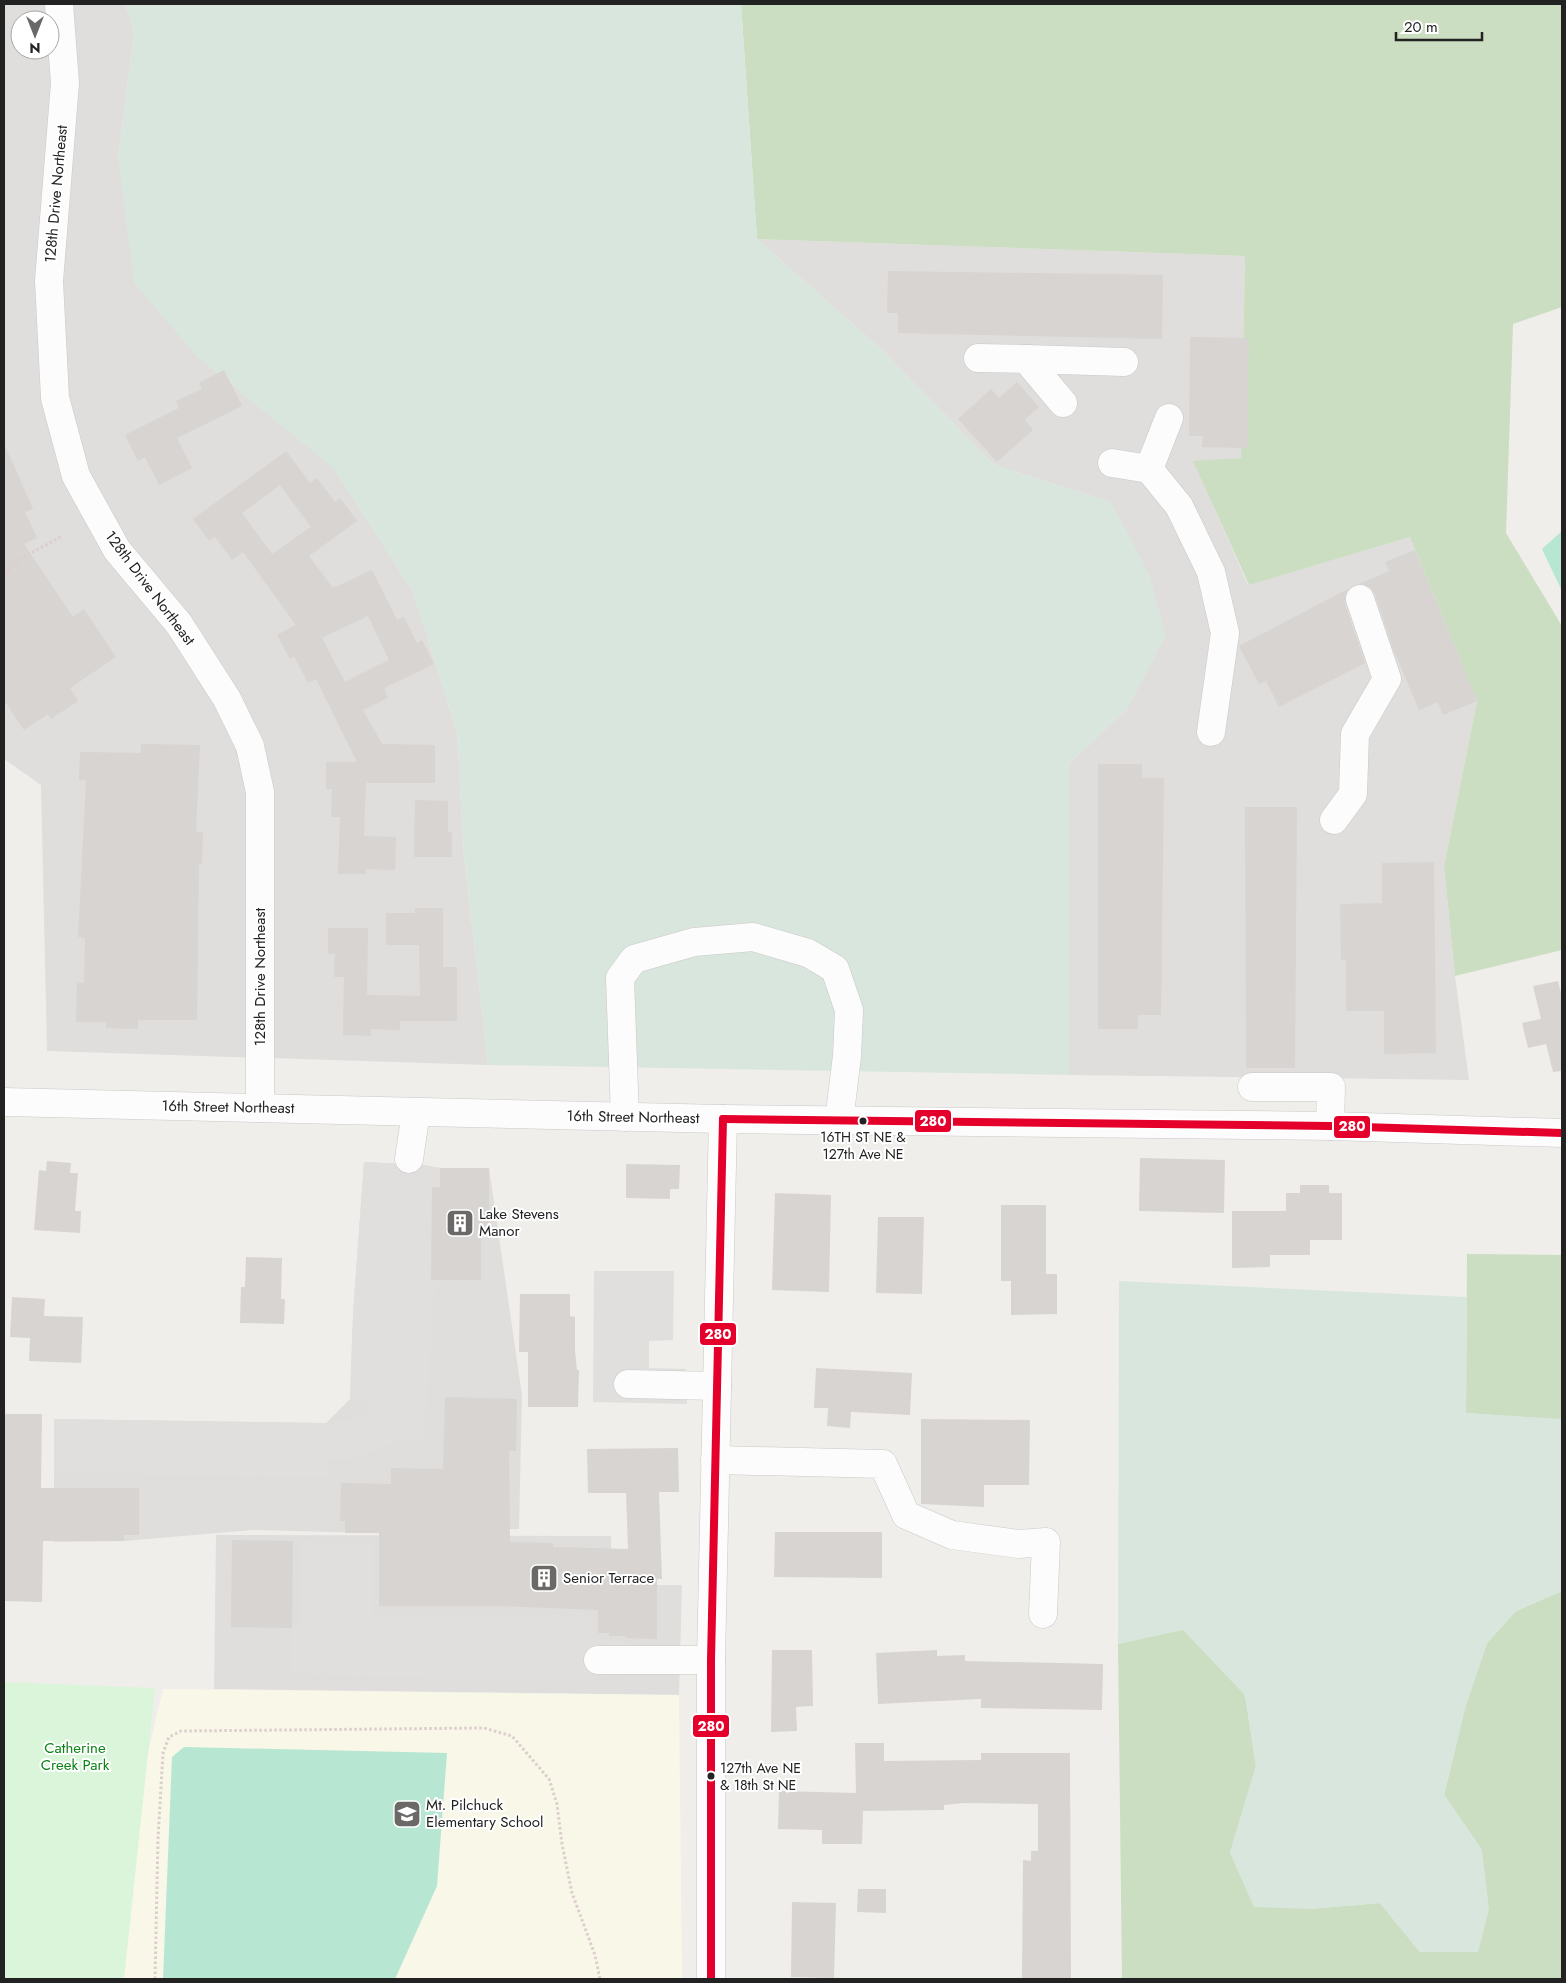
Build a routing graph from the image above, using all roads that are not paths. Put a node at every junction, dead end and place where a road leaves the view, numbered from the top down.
1 (58, 4) edge
2 (978, 358) dead end
3 (1026, 359) junction
4 (1124, 362) dead end
5 (1063, 403) dead end
6 (1169, 418) dead end
7 (1112, 463) dead end
8 (1150, 469) junction
9 (1360, 599) dead end
10 (1211, 732) dead end
11 (1334, 820) dead end
12 (1252, 1087) dead end
13 (4, 1102) edge
14 (260, 1108) junction
15 (416, 1112) junction
16 (625, 1117) junction
17 (723, 1119) junction
18 (840, 1121) junction
19 (1330, 1126) junction
20 (1562, 1133) edge
21 (410, 1159) dead end
22 (628, 1384) dead end
23 (717, 1386) junction
24 (715, 1460) junction
25 (1043, 1614) dead end
26 (598, 1660) dead end
27 (711, 1660) junction
28 (712, 1979) edge

1 - 14 street, 128th Drive Northeast
2 - 3 street
3 - 4 street
3 - 5 street
6 - 8 street
7 - 8 street
8 - 10 street
9 - 11 street
12 - 19 street
13 - 14 street, 16th Street Northeast
14 - 15 street, 16th Street Northeast
15 - 16 street, 16th Street Northeast
15 - 21 street
16 - 17 street, 16th Street Northeast
16 - 18 street
17 - 18 street, 16th Street Northeast
17 - 23 street
18 - 19 street, 16th Street Northeast
19 - 20 street, 16th Street Northeast
22 - 23 street
23 - 24 street
24 - 25 street
24 - 27 street
26 - 27 street
27 - 28 street

